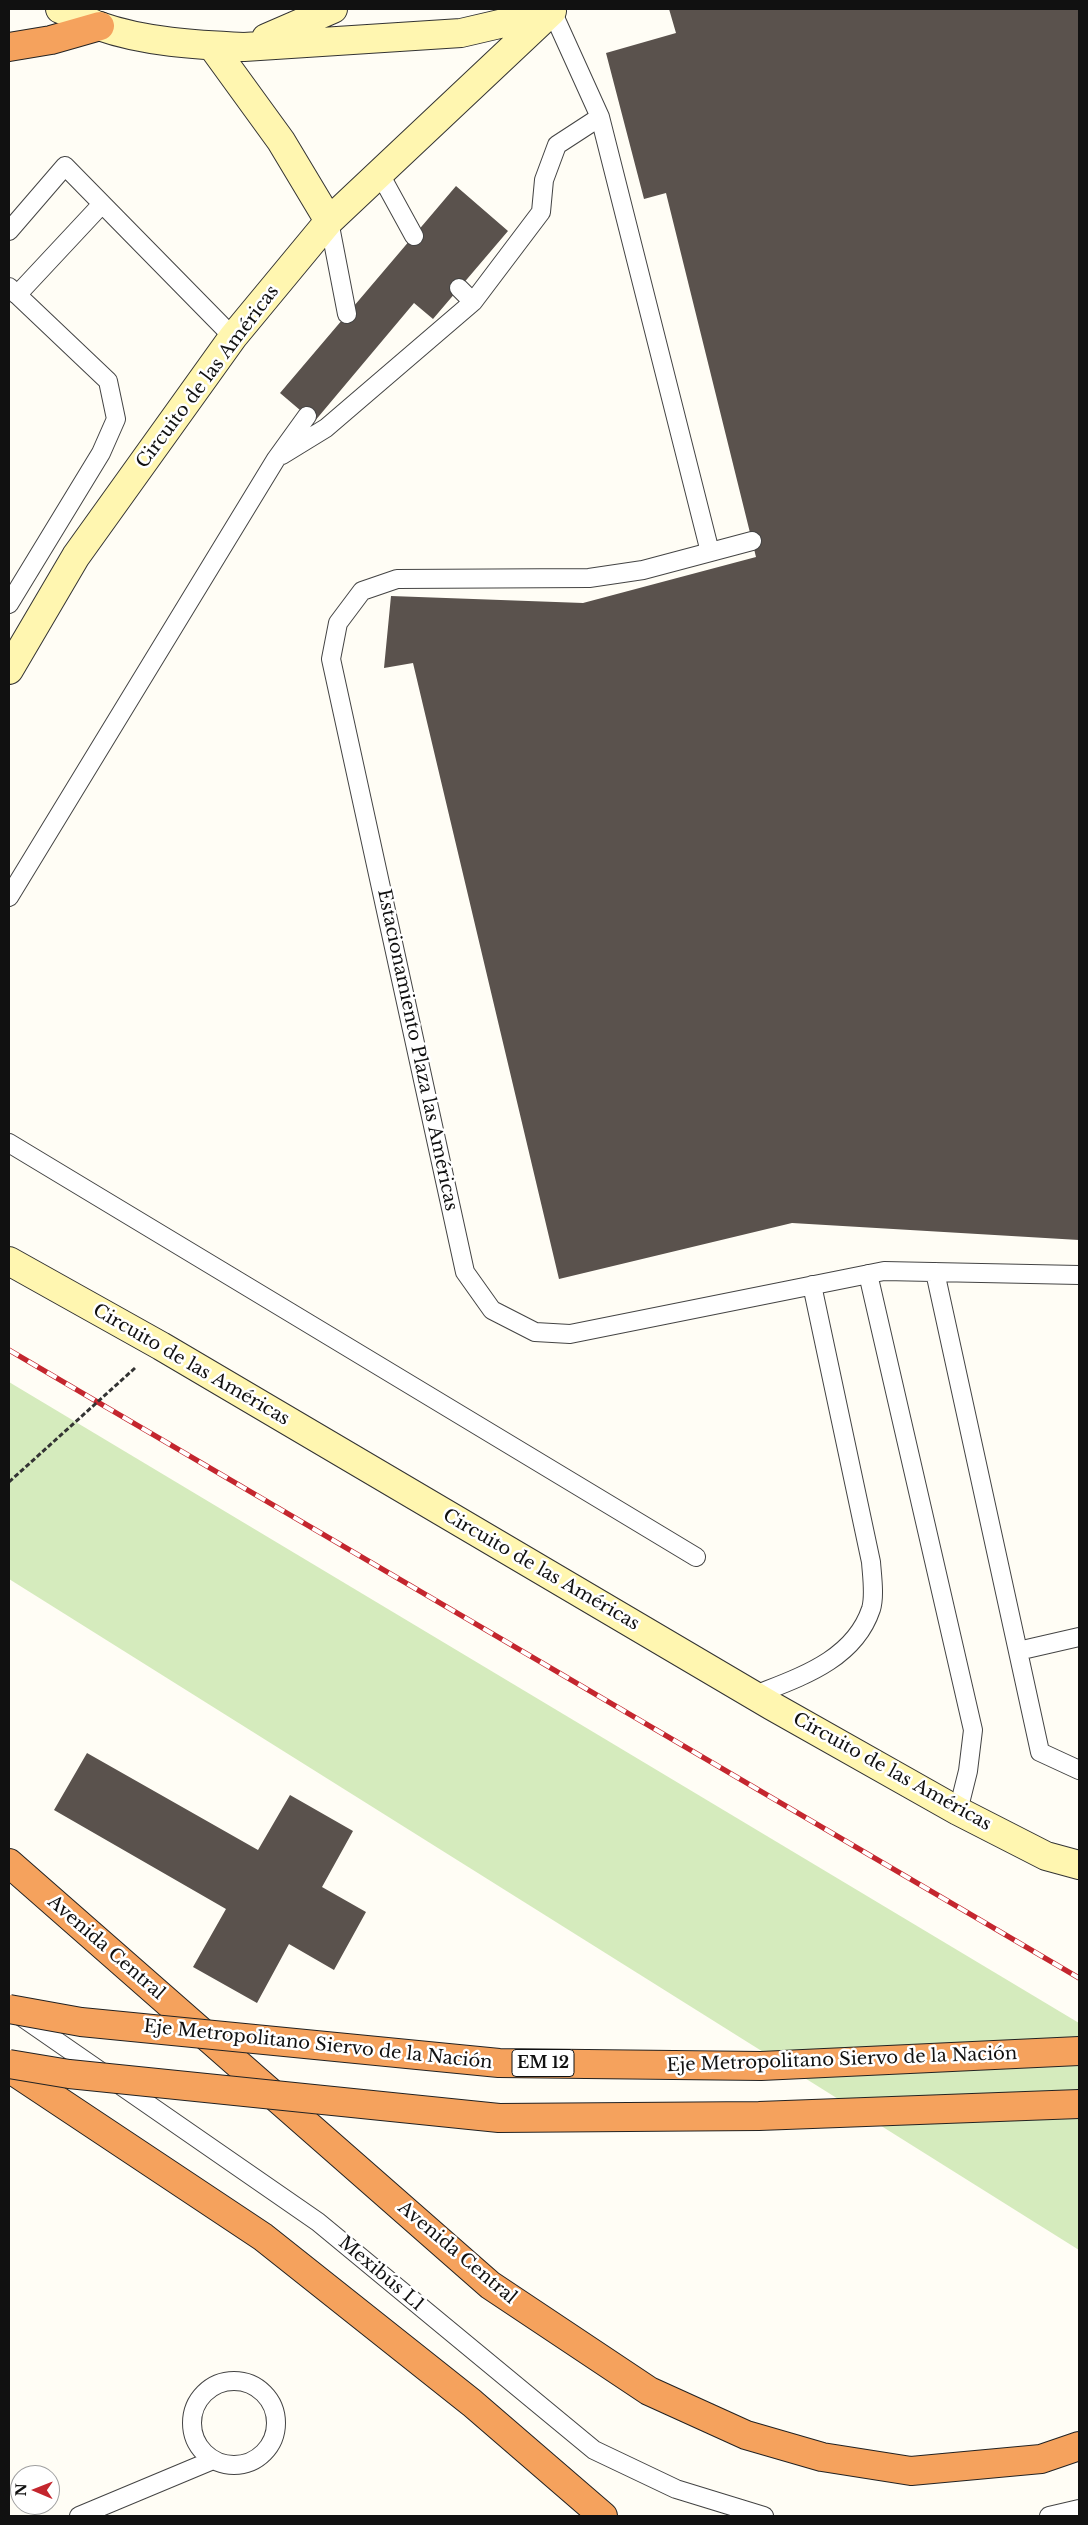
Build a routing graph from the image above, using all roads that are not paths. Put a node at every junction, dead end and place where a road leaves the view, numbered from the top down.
1 (60, 9) edge
2 (334, 9) edge
3 (555, 10) edge
4 (100, 26) junction
5 (212, 46) junction
6 (9, 47) edge
7 (244, 47) junction
8 (600, 117) junction
9 (380, 174) junction
10 (102, 204) junction
11 (330, 221) junction
12 (9, 231) edge
13 (414, 236) dead end
14 (459, 288) dead end
15 (13, 291) edge
16 (473, 302) junction
17 (347, 314) dead end
18 (233, 337) junction
19 (307, 416) dead end
20 (276, 459) junction
21 (752, 541) dead end
22 (710, 552) junction
23 (9, 604) edge
24 (9, 670) edge
25 (9, 897) edge
26 (9, 1143) edge
27 (9, 1261) edge
28 (935, 1272) junction
29 (868, 1274) junction
30 (1079, 1275) edge
31 (812, 1285) junction
32 (696, 1557) dead end
33 (1079, 1637) edge
34 (1018, 1651) junction
35 (755, 1695) junction
36 (1079, 1770) edge
37 (958, 1811) junction
38 (9, 1863) edge
39 (1079, 1866) edge
40 (9, 2008) edge
41 (1079, 2051) edge
42 (9, 2064) edge
43 (9, 2068) edge
44 (9, 2092) edge
45 (1079, 2104) edge
46 (73, 2113) junction
47 (1079, 2446) edge
48 (213, 2460) junction
49 (1079, 2509) edge
50 (79, 2516) edge
51 (603, 2516) edge
52 (764, 2516) edge
53 (1049, 2516) edge

1 - 4 main road
2 - 7 main road
3 - 7 main road
3 - 8 lane
3 - 9 main road, Circuito de las Américas
4 - 5 main road
4 - 6 highway
5 - 7 main road
5 - 11 main road
8 - 16 lane
8 - 22 lane
9 - 11 main road, Circuito de las Américas
9 - 13 lane
10 - 12 lane
10 - 15 lane
10 - 18 lane
11 - 17 lane
11 - 18 main road, Circuito de las Américas
14 - 16 lane
15 - 23 lane
16 - 20 lane
18 - 24 main road, Circuito de las Américas
19 - 20 lane
20 - 25 lane
21 - 22 lane, Estacionamiento Plaza las Américas
22 - 31 lane, Estacionamiento Plaza las Américas
26 - 32 lane
27 - 35 main road, Circuito de las Américas
28 - 29 lane, Estacionamiento Plaza las Américas
28 - 30 lane, Estacionamiento Plaza las Américas
28 - 34 lane
29 - 31 lane, Estacionamiento Plaza las Américas
29 - 37 lane
31 - 35 lane
33 - 34 lane
34 - 36 lane
35 - 37 main road, Circuito de las Américas
37 - 39 main road, Circuito de las Américas
38 - 47 highway, Avenida Central
40 - 41 highway, Eje Metropolitano Siervo de la Nación / EM 12, bridge
40 - 52 lane, Mexibús L1
42 - 45 highway, bridge
43 - 46 highway
44 - 46 highway
46 - 51 highway
48 - 48 lane
48 - 50 lane
49 - 53 lane

